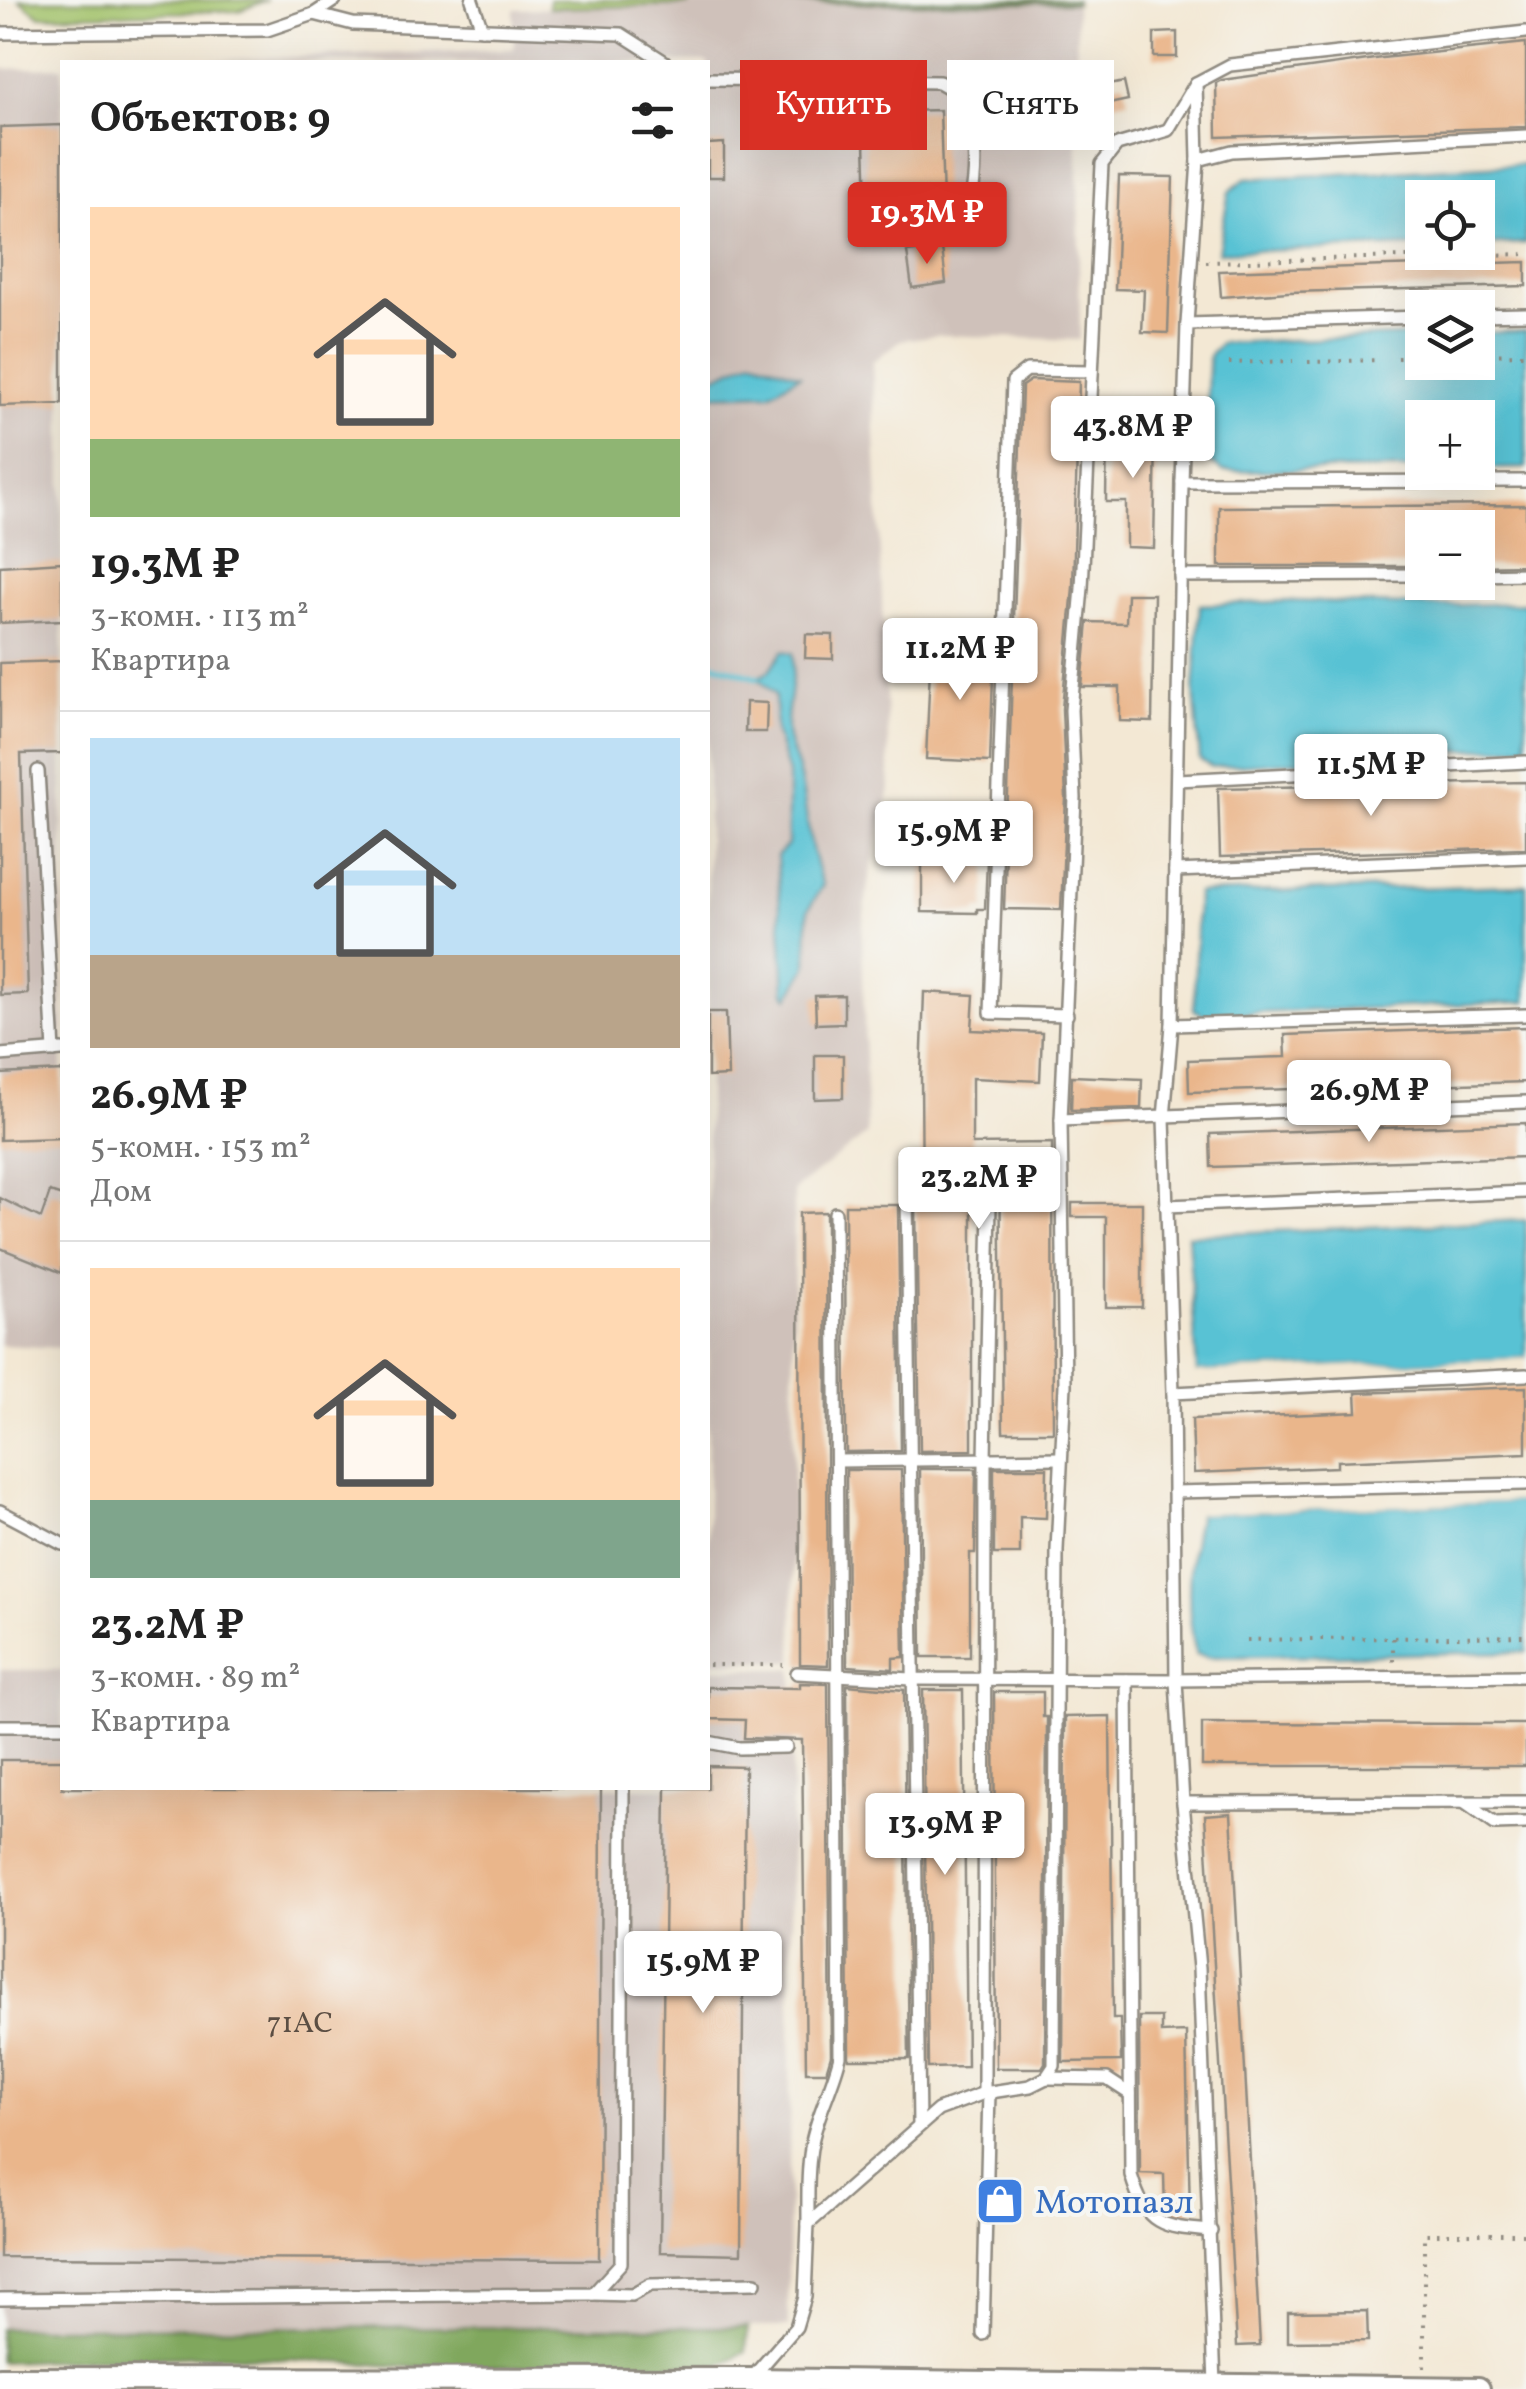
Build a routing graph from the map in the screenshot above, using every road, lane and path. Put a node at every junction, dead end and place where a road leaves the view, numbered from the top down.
1 (335, 0) edge
2 (472, 0) edge
3 (314, 14) junction
4 (482, 29) junction
5 (1526, 32) edge
6 (0, 33) edge
7 (662, 60) edge
8 (710, 79) edge
9 (1196, 83) junction
10 (1526, 136) edge
11 (1198, 160) junction
12 (887, 227) dead end
13 (1526, 254) edge
14 (1205, 277) dead end
15 (1526, 314) edge
16 (1495, 315) edge
17 (1405, 318) edge
18 (1187, 324) junction
19 (1526, 354) edge
20 (1495, 355) edge
21 (1398, 358) dead end
22 (1405, 358) edge
23 (1380, 360) dead end
24 (1293, 361) dead end
25 (1308, 362) dead end
26 (1229, 364) dead end
27 (1092, 371) junction
28 (1526, 481) edge
29 (1182, 482) junction
30 (1495, 574) edge
31 (1526, 574) edge
32 (1405, 575) edge
33 (1180, 576) junction
34 (1526, 762) edge
35 (38, 772) dead end
36 (1178, 780) junction
37 (1526, 856) edge
38 (1175, 870) junction
39 (1066, 1015) junction
40 (1526, 1016) edge
41 (1172, 1025) junction
42 (58, 1051) edge
43 (0, 1055) edge
44 (1526, 1102) edge
45 (1164, 1118) junction
46 (1061, 1120) junction
47 (1526, 1192) edge
48 (907, 1194) dead end
49 (990, 1203) dead end
50 (1166, 1206) junction
51 (836, 1213) dead end
52 (1526, 1374) edge
53 (1173, 1394) junction
54 (1060, 1458) junction
55 (985, 1459) junction
56 (913, 1460) junction
57 (838, 1461) junction
58 (1526, 1484) edge
59 (1174, 1492) junction
60 (0, 1511) edge
61 (60, 1543) edge
62 (1526, 1636) edge
63 (1393, 1638) junction
64 (1247, 1640) dead end
65 (710, 1665) edge
66 (798, 1673) joint
67 (838, 1673) junction
68 (1393, 1674) dead end
69 (1526, 1676) edge
70 (912, 1678) junction
71 (985, 1678) junction
72 (1056, 1679) junction
73 (1128, 1680) junction
74 (1176, 1680) junction
75 (0, 1726) edge
76 (60, 1726) edge
77 (710, 1742) edge
78 (786, 1747) dead end
79 (624, 1790) edge
80 (1526, 1802) edge
81 (1183, 1803) junction
82 (1465, 1803) junction
83 (1526, 1823) edge
84 (1046, 2078) junction
85 (986, 2092) junction
86 (1130, 2094) junction
87 (919, 2126) junction
88 (808, 2224) junction
89 (1211, 2231) junction
90 (1526, 2234) edge
91 (755, 2283) dead end
92 (593, 2294) junction
93 (0, 2299) edge
94 (983, 2334) dead end
95 (0, 2380) edge
96 (750, 2380) junction
97 (1215, 2384) junction
98 (1424, 2387) edge
99 (1478, 2389) edge

1 - 3 lane
2 - 4 lane
3 - 4 lane
3 - 6 lane
4 - 7 lane
5 - 9 lane
8 - 12 lane
9 - 11 lane
9 - 27 lane
10 - 11 lane
11 - 18 lane
13 - 14 path
15 - 16 lane
17 - 18 lane
18 - 29 lane
19 - 20 path
21 - 22 path
23 - 25 path
24 - 26 path
27 - 39 lane
27 - 39 lane
28 - 29 lane
29 - 33 lane
30 - 31 lane
32 - 33 lane
33 - 36 lane
34 - 36 lane
35 - 42 lane
36 - 38 lane
37 - 38 lane
38 - 41 lane
39 - 46 lane
40 - 41 lane
41 - 45 lane
42 - 43 lane
44 - 45 lane
45 - 46 lane
45 - 50 lane
46 - 54 lane
47 - 50 lane
48 - 56 lane
49 - 55 lane
50 - 53 lane
51 - 57 lane
52 - 53 lane
53 - 59 lane
54 - 55 lane
54 - 72 lane
55 - 56 lane
55 - 71 lane
56 - 57 lane
56 - 70 lane
57 - 67 lane
58 - 59 lane
59 - 74 lane
60 - 61 lane
62 - 63 path
63 - 64 path
63 - 68 path
65 - 66 path
66 - 67 lane
67 - 70 lane
67 - 88 lane
69 - 74 lane
70 - 71 lane
70 - 87 lane
71 - 72 lane
71 - 85 lane
72 - 73 lane
72 - 84 lane
73 - 74 lane
73 - 86 lane
74 - 81 lane
75 - 76 lane
77 - 78 lane
79 - 92 lane
80 - 82 lane
81 - 82 lane
81 - 89 lane
82 - 83 lane
84 - 85 lane
84 - 86 lane
85 - 87 lane
85 - 94 lane
86 - 89 lane
87 - 88 lane
88 - 96 lane
89 - 97 lane
90 - 98 path
91 - 92 lane
92 - 93 lane
95 - 96 street
96 - 97 street
97 - 98 street
98 - 99 street

